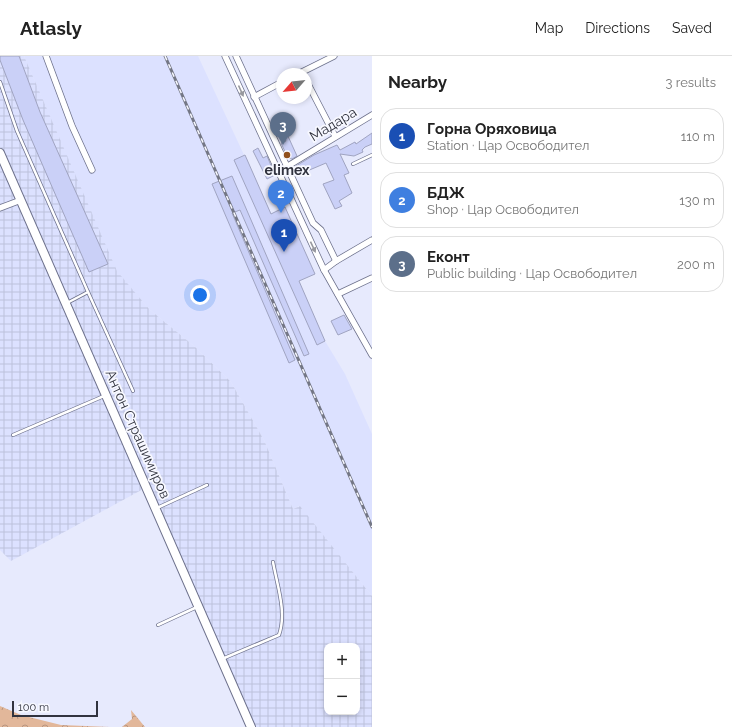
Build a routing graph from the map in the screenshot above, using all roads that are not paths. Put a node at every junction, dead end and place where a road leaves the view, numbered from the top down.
1 (46, 56) edge
2 (225, 56) edge
3 (236, 56) edge
4 (334, 56) edge
5 (311, 68) edge
6 (0, 82) edge
7 (276, 85) edge
8 (312, 91) edge
9 (254, 97) junction
10 (372, 115) edge
11 (336, 136) junction
12 (0, 153) edge
13 (372, 155) edge
14 (353, 164) dead end
15 (286, 166) junction
16 (92, 170) dead end
17 (278, 172) junction
18 (21, 200) junction
19 (0, 208) edge
20 (313, 223) junction
21 (304, 228) junction
22 (372, 240) edge
23 (336, 261) junction
24 (324, 270) junction
25 (372, 278) edge
26 (88, 292) junction
27 (338, 294) junction
28 (66, 303) junction
29 (372, 355) edge
30 (133, 391) dead end
31 (106, 395) junction
32 (13, 435) dead end
33 (207, 485) dead end
34 (156, 508) junction
35 (273, 562) dead end
36 (199, 606) junction
37 (158, 625) dead end
38 (222, 659) junction
39 (251, 727) edge

1 - 16 street
2 -> 17 street
3 - 9 street
4 - 5 street
6 - 26 lane
7 - 9 street
8 - 11 street
9 - 15 street
10 - 11 street, Мадара
11 - 15 street, Мадара
12 - 18 street, Антон Страшимиров
13 - 14 lane
15 - 17 street, Мадара
15 - 20 street
17 - 21 street
18 - 19 street
18 - 28 street, Антон Страшимиров
20 - 21 street
20 - 23 street
21 -> 24 street
22 - 23 street
23 - 24 street
24 - 27 street
25 - 27 street
26 - 28 lane
26 - 30 lane
27 - 29 street
28 - 31 street, Антон Страшимиров
31 - 32 lane
31 - 34 street, Антон Страшимиров
33 - 34 lane
34 - 36 street, Антон Страшимиров
35 - 38 lane
36 - 37 lane
36 - 38 street, Антон Страшимиров
38 - 39 street, Антон Страшимиров

